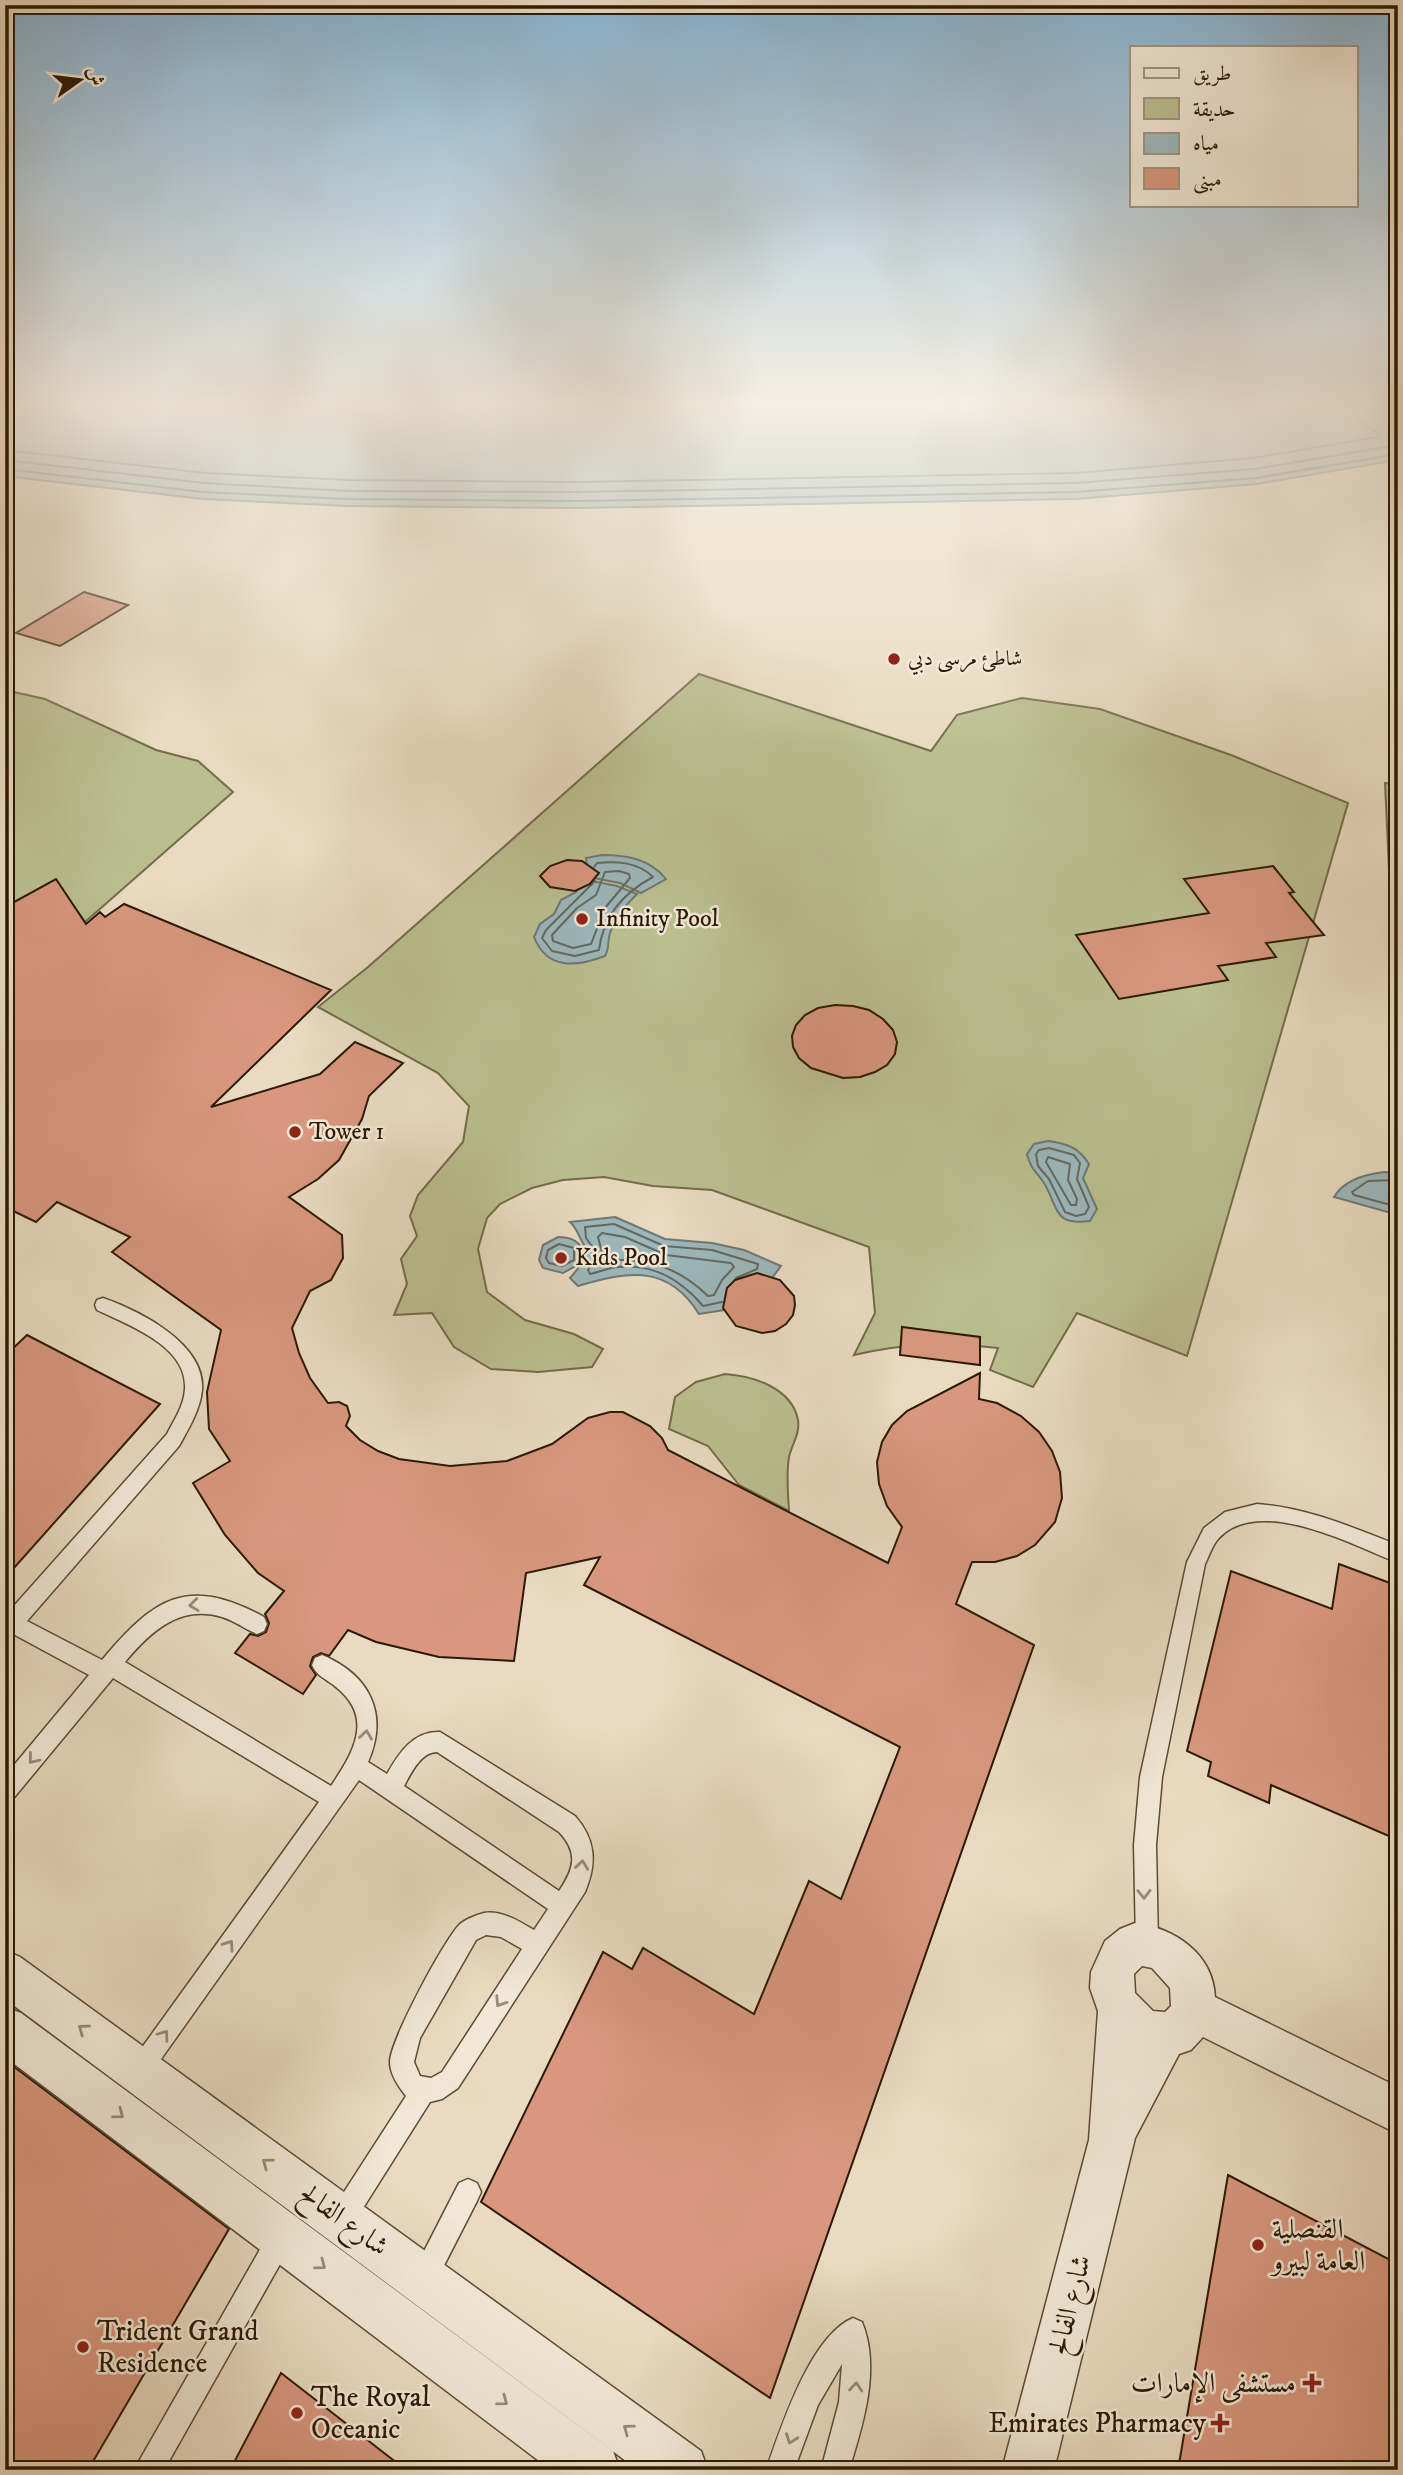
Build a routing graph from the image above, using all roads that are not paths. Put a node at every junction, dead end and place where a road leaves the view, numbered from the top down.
1 (103, 1305) dead end
2 (1398, 1555) edge
3 (257, 1625) dead end
4 (9, 1627) edge
5 (322, 1665) dead end
6 (107, 1669) junction
7 (356, 1766) junction
8 (390, 1789) junction
9 (5, 1793) edge
10 (333, 1798) junction
11 (562, 1906) junction
12 (1147, 1944) junction
13 (537, 1945) junction
14 (5, 1972) edge
15 (1120, 2009) junction
16 (1179, 2023) junction
17 (5, 2029) edge
18 (140, 2070) junction
19 (423, 2090) junction
20 (1398, 2111) edge
21 (1112, 2140) junction
22 (468, 2192) dead end
23 (342, 2218) junction
24 (282, 2236) junction
25 (424, 2278) junction
26 (148, 2470) edge
27 (594, 2470) edge
28 (682, 2470) edge
29 (780, 2470) edge
30 (835, 2470) edge
31 (1028, 2470) edge

1 - 4 lane
2 -> 12 lane
3 -> 6 lane
4 - 6 lane
7 -> 5 lane
6 -> 9 lane
6 - 10 lane
7 - 8 lane
7 - 10 lane
8 - 11 lane
11 -> 8 lane
18 -> 10 lane
11 - 13 lane
12 - 15 street, شارع الفالح
12 - 16 street
13 -> 19 lane
13 - 19 lane
18 -> 14 street, شارع الفالح
15 - 16 street
15 - 21 street, شارع الفالح
16 - 20 street
16 - 21 street, شارع الفالح
17 -> 24 street, شارع الفالح
23 -> 18 street, شارع الفالح
19 - 23 lane
21 - 31 street, شارع الفالح
22 - 25 lane
23 - 25 street, شارع الفالح
24 - 26 lane
24 -> 27 street, شارع الفالح
28 -> 25 street, شارع الفالح
30 -> 29 lane

